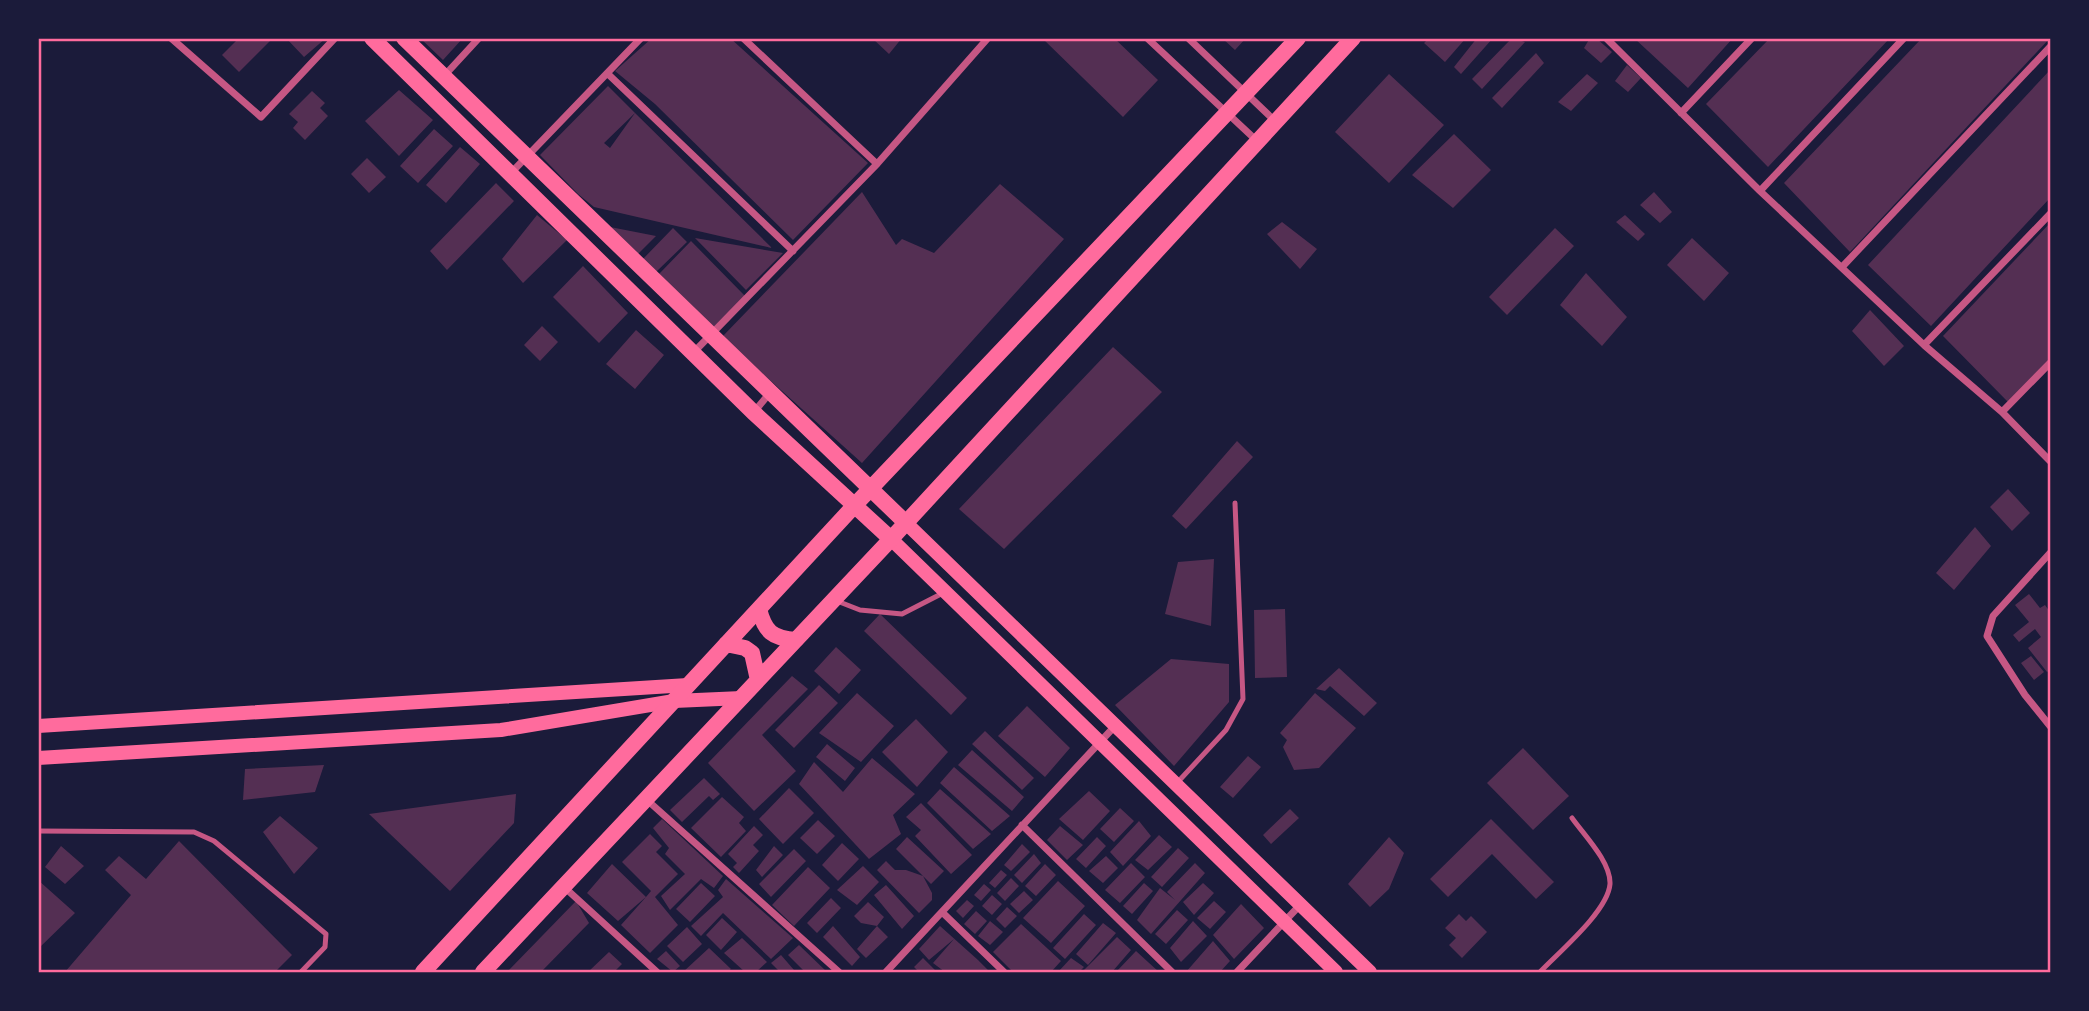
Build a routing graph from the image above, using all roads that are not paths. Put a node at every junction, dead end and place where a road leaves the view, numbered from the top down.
1 (171, 38) edge
2 (335, 38) edge
3 (372, 38) edge
4 (404, 38) edge
5 (479, 38) edge
6 (641, 38) edge
7 (743, 38) edge
8 (988, 38) edge
9 (1147, 38) edge
10 (1188, 38) edge
11 (1298, 38) edge
12 (1353, 38) edge
13 (1606, 38) edge
14 (1752, 38) edge
15 (1904, 38) edge
16 (2050, 47) edge
17 (608, 74) junction
18 (443, 77) junction
19 (1246, 94) junction
20 (1227, 114) junction
21 (1681, 114) junction
22 (1276, 121) junction
23 (1257, 141) junction
24 (527, 158) junction
25 (877, 164) junction
26 (510, 174) junction
27 (1760, 191) junction
28 (2050, 214) edge
29 (793, 251) junction
30 (1843, 265) junction
31 (710, 336) junction
32 (1924, 345) junction
33 (693, 353) junction
34 (2050, 363) edge
35 (769, 394) junction
36 (753, 412) junction
37 (2002, 412) junction
38 (2050, 461) edge
39 (869, 490) junction
40 (1235, 503) dead end
41 (853, 506) junction
42 (906, 523) junction
43 (891, 539) junction
44 (2050, 553) edge
45 (945, 592) junction
46 (834, 600) junction
47 (759, 609) junction
48 (796, 640) junction
49 (726, 644) junction
50 (758, 680) junction
51 (688, 685) junction
52 (742, 698) junction
53 (674, 701) junction
54 (38, 726) edge
55 (1115, 726) junction
56 (2050, 726) edge
57 (1099, 742) junction
58 (38, 758) edge
59 (1176, 785) junction
60 (647, 800) junction
61 (1573, 818) dead end
62 (1022, 825) junction
63 (38, 831) edge
64 (564, 886) junction
65 (1300, 905) junction
66 (943, 913) junction
67 (1284, 922) junction
68 (301, 972) edge
69 (423, 972) edge
70 (483, 972) edge
71 (657, 972) edge
72 (839, 972) edge
73 (886, 972) edge
74 (1004, 972) edge
75 (1172, 972) edge
76 (1237, 972) edge
77 (1336, 972) edge
78 (1370, 972) edge
79 (1540, 972) edge

1 - 2 street
3 - 26 main road
4 - 18 main road
5 - 18 street
6 - 17 street
7 - 25 street
8 - 25 street
9 - 20 street
10 - 19 street
11 - 19 main road
12 - 22 main road
13 - 21 street
14 - 21 street
15 - 27 street
16 - 30 street
17 - 24 street
17 - 29 street
18 - 24 main road
19 - 20 main road
19 - 22 street
20 - 23 street
20 - 39 main road
21 - 27 street
22 - 23 main road
23 - 42 main road
24 - 26 street
24 - 31 main road
25 - 29 street
26 - 33 main road
27 - 30 street
28 - 32 street
29 - 31 street
30 - 32 street
31 - 33 street
31 - 35 main road
32 - 37 street
33 - 36 main road
34 - 37 street
35 - 36 street
35 - 39 main road
36 - 41 main road
37 - 38 street
39 - 41 main road
39 - 42 main road
40 - 59 lane
41 - 43 main road
41 - 47 main road
42 - 43 main road
42 - 55 main road
43 - 45 main road
43 - 46 main road
44 - 56 street
45 - 46 lane
45 - 57 main road
46 - 48 main road
47 - 48 main road
47 - 49 main road
48 - 50 main road
49 - 50 main road
49 - 51 main road
50 - 52 main road
51 - 53 main road
51 - 54 main road
52 - 53 main road
52 - 60 main road
53 - 58 main road
53 - 69 main road
55 - 57 street
55 - 59 main road
57 - 62 street
57 - 67 main road
59 - 65 main road
60 - 64 main road
60 - 72 street
61 - 79 lane
62 - 66 street
62 - 75 street
63 - 68 lane
64 - 70 main road
64 - 71 street
65 - 67 street
65 - 78 main road
66 - 73 street
66 - 74 street
67 - 76 street
67 - 77 main road

